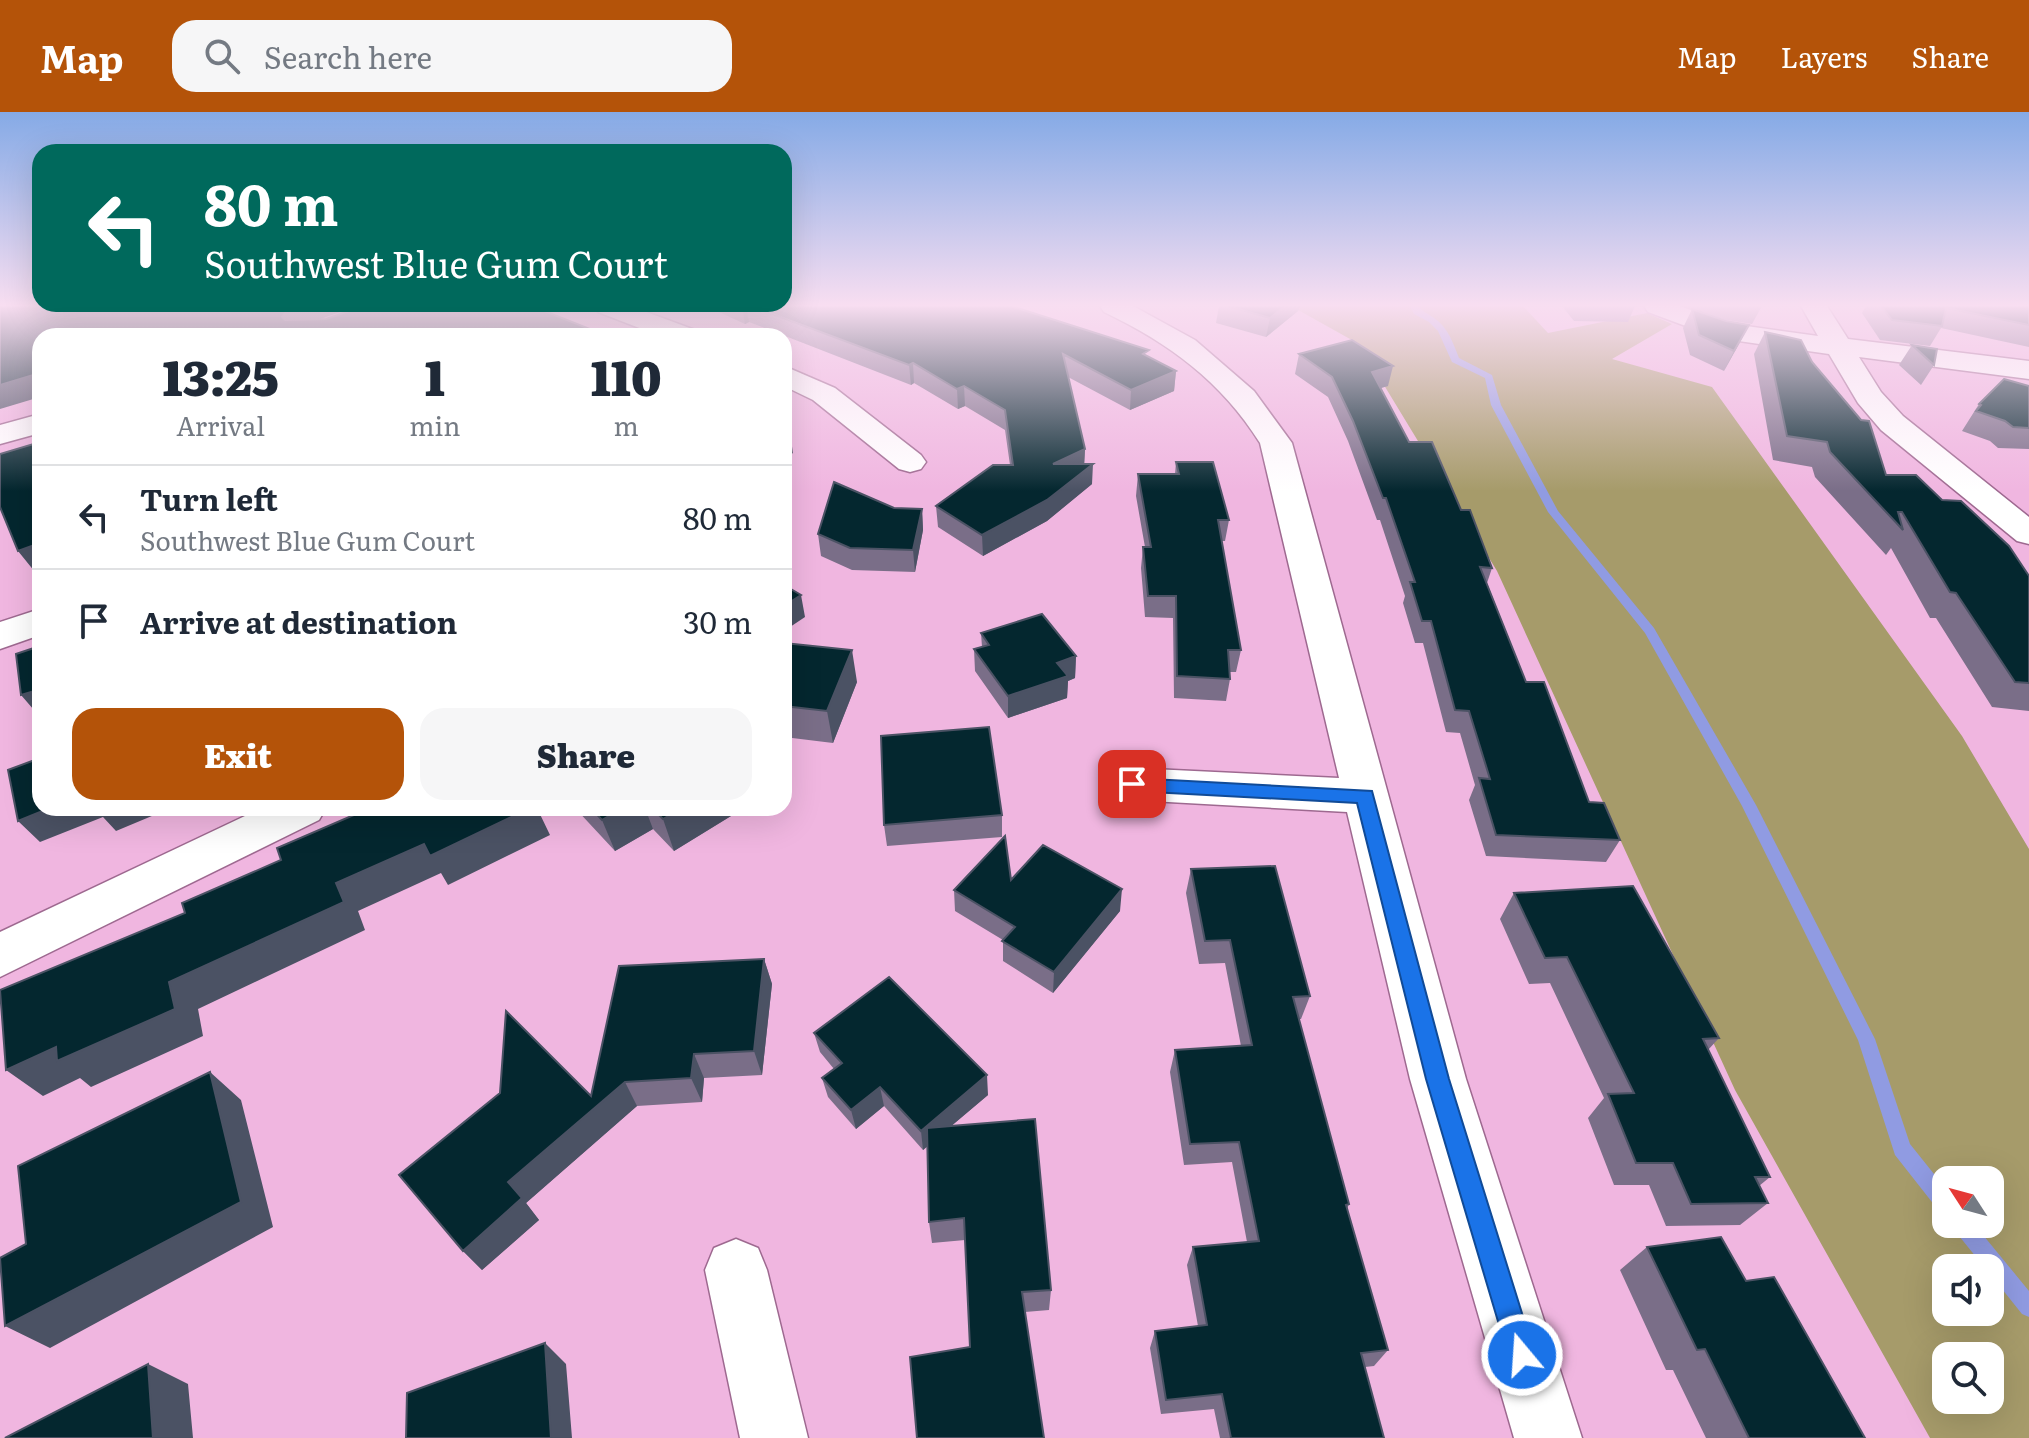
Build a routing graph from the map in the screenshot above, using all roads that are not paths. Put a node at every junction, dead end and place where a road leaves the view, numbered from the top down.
1 (1218, 368) edge
2 (1851, 368) edge
3 (792, 379) edge
4 (32, 425) edge
5 (0, 435) edge
6 (910, 462) dead end
7 (2029, 534) edge
8 (32, 624) edge
9 (0, 636) edge
10 (1132, 784) dead end
11 (1365, 796) junction
12 (287, 816) edge
13 (0, 956) edge
14 (736, 1270) dead end
15 (774, 1438) edge
16 (1548, 1438) edge

1 - 11 street
2 - 7 street
3 - 6 street
4 - 5 street
8 - 9 street
10 - 11 street
11 - 16 street
12 - 13 street
14 - 15 street

